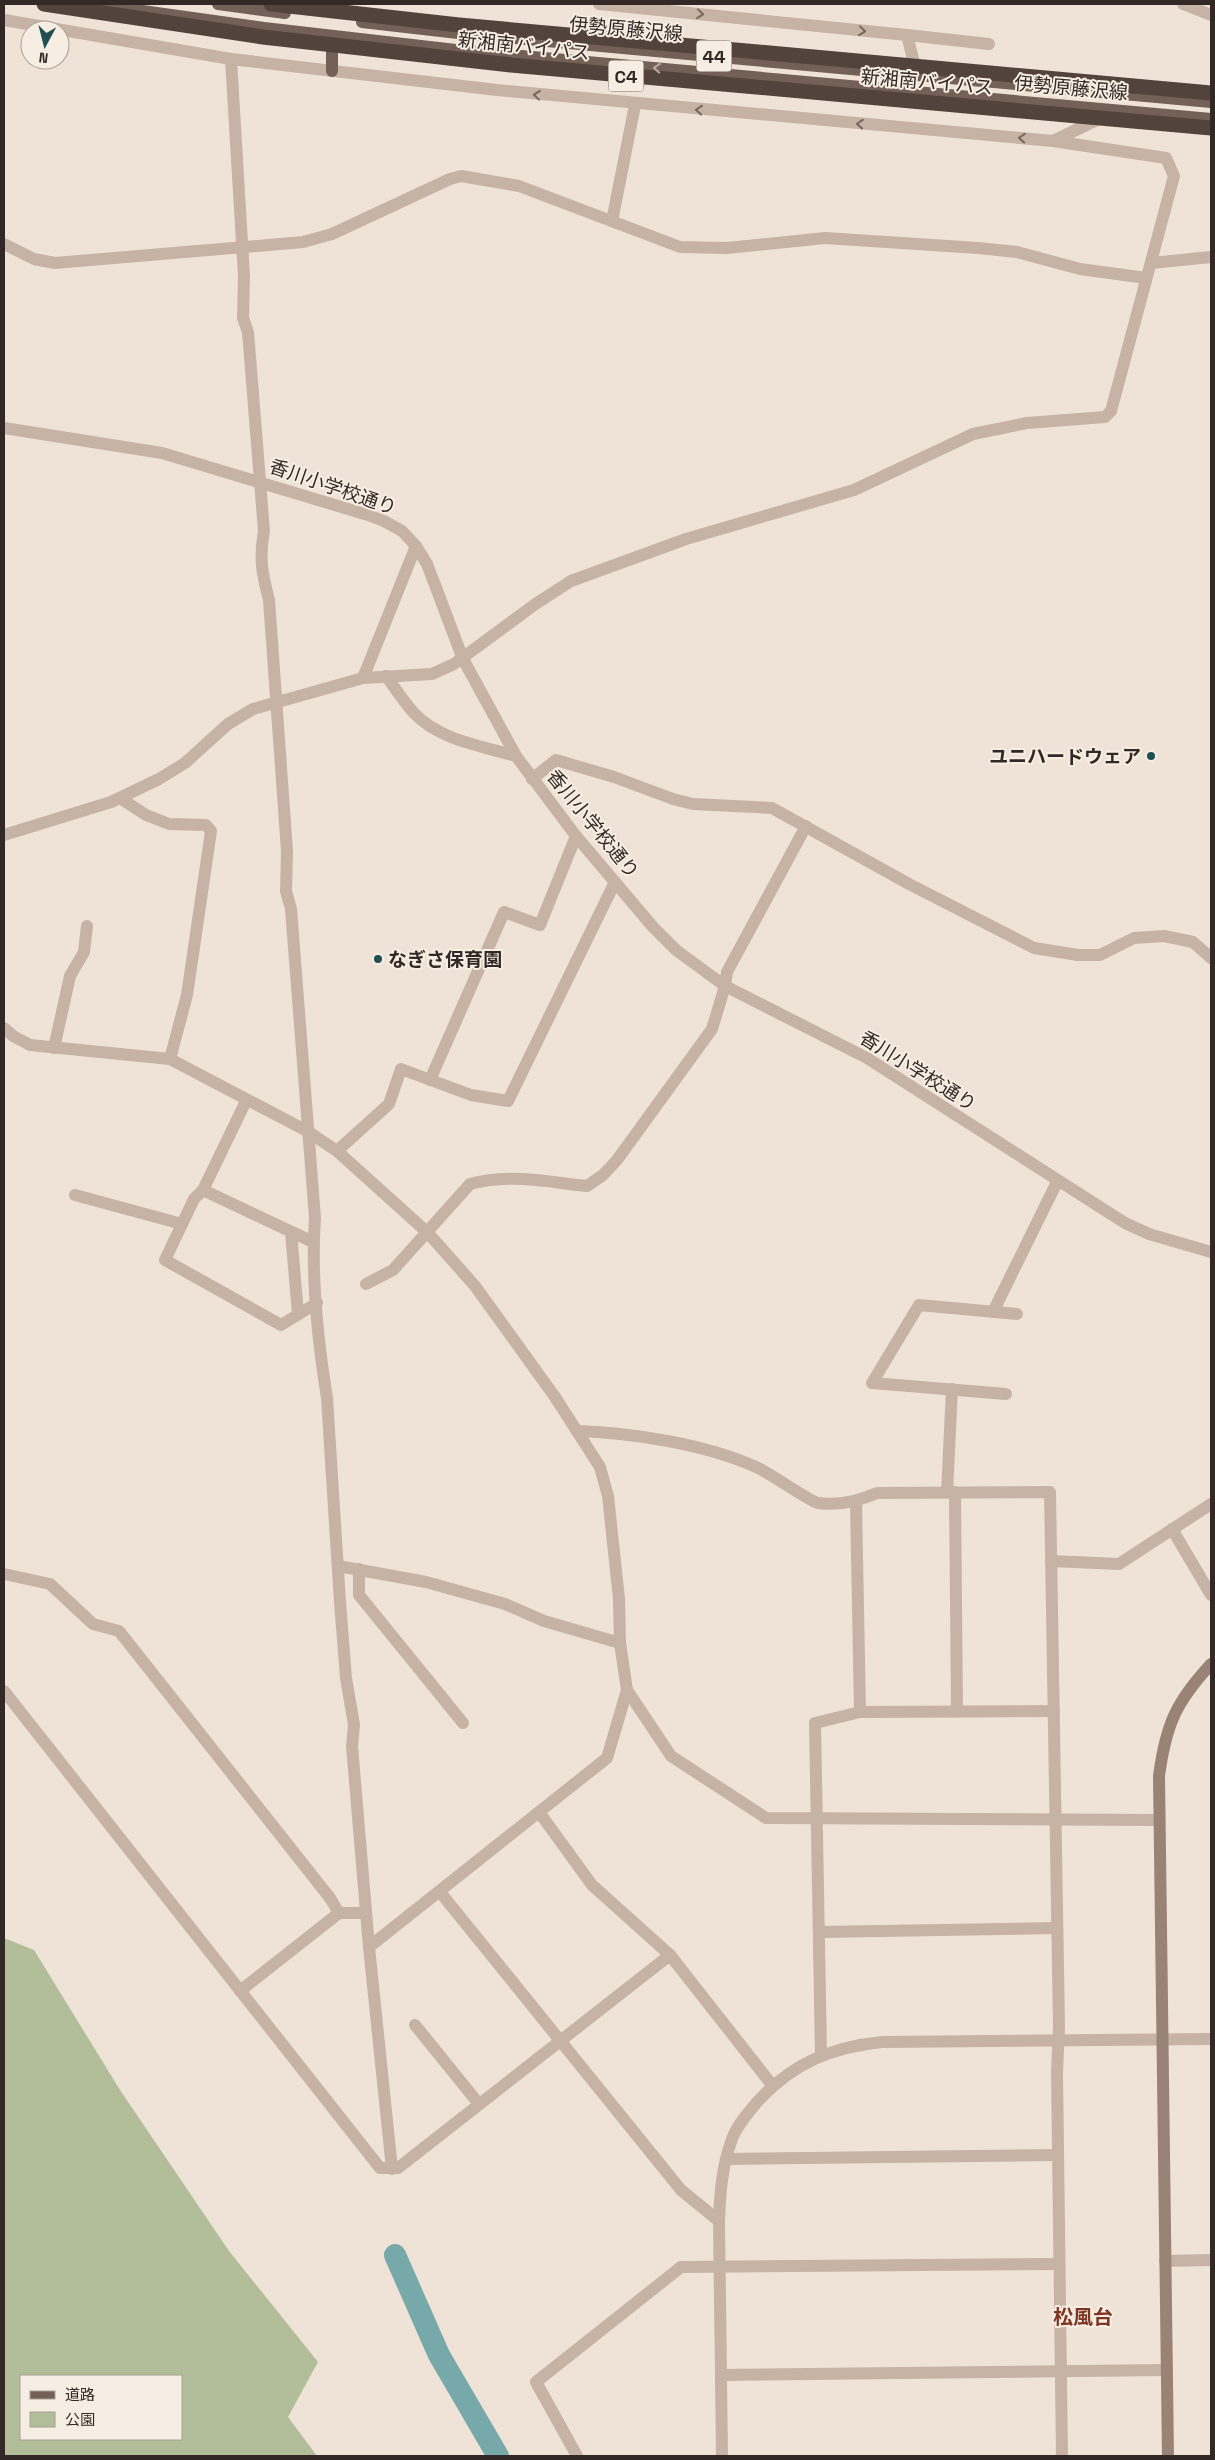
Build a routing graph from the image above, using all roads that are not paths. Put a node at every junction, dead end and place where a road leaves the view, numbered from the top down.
1 (44, 4) edge
2 (92, 4) edge
3 (218, 4) edge
4 (271, 4) edge
5 (599, 4) edge
6 (1183, 4) edge
7 (1211, 15) edge
8 (4, 20) edge
9 (332, 36) junction
10 (907, 36) junction
11 (989, 44) dead end
12 (231, 59) junction
13 (332, 71) junction
14 (917, 75) junction
15 (1211, 93) edge
16 (1211, 102) edge
17 (635, 105) junction
18 (1117, 111) junction
19 (1211, 119) edge
20 (1211, 128) edge
21 (1053, 141) junction
22 (612, 220) junction
23 (4, 244) edge
24 (242, 247) junction
25 (1211, 257) edge
26 (1151, 263) junction
27 (1146, 278) junction
28 (4, 428) edge
29 (259, 481) junction
30 (416, 546) junction
31 (463, 659) junction
32 (386, 676) junction
33 (363, 678) junction
34 (276, 702) junction
35 (516, 756) junction
36 (532, 779) junction
37 (120, 798) junction
38 (806, 826) junction
39 (4, 835) edge
40 (576, 836) junction
41 (615, 882) junction
42 (87, 926) dead end
43 (1211, 958) edge
44 (725, 986) junction
45 (4, 1028) edge
46 (54, 1048) junction
47 (170, 1059) junction
48 (430, 1080) junction
49 (246, 1101) junction
50 (307, 1131) junction
51 (337, 1150) junction
52 (1057, 1182) junction
53 (203, 1190) junction
54 (75, 1195) dead end
55 (182, 1224) junction
56 (291, 1232) junction
57 (428, 1233) junction
58 (313, 1242) junction
59 (1211, 1252) edge
60 (366, 1284) dead end
61 (317, 1303) junction
62 (993, 1312) junction
63 (298, 1314) junction
64 (1016, 1314) dead end
65 (952, 1389) junction
66 (1006, 1394) dead end
67 (578, 1431) junction
68 (951, 1492) junction
69 (856, 1502) junction
70 (1211, 1504) edge
71 (1172, 1529) junction
72 (1051, 1561) junction
73 (338, 1566) junction
74 (359, 1570) junction
75 (4, 1574) edge
76 (1211, 1594) edge
77 (620, 1642) junction
78 (1211, 1664) edge
79 (627, 1690) junction
80 (4, 1691) edge
81 (1054, 1710) junction
82 (957, 1711) junction
83 (860, 1712) junction
84 (464, 1723) dead end
85 (539, 1812) junction
86 (817, 1820) junction
87 (1055, 1820) junction
88 (1159, 1820) junction
89 (440, 1892) junction
90 (338, 1913) junction
91 (366, 1913) junction
92 (1057, 1928) junction
93 (819, 1932) junction
94 (369, 1947) junction
95 (670, 1955) junction
96 (240, 1991) junction
97 (415, 2025) dead end
98 (1162, 2039) junction
99 (559, 2040) junction
100 (1058, 2040) junction
101 (1210, 2040) edge
102 (821, 2055) junction
103 (772, 2085) junction
104 (479, 2104) junction
105 (1058, 2155) junction
106 (726, 2159) junction
107 (392, 2169) junction
108 (718, 2221) junction
109 (1211, 2260) edge
110 (1165, 2261) junction
111 (1059, 2264) junction
112 (720, 2267) junction
113 (1166, 2370) junction
114 (1061, 2371) junction
115 (721, 2375) junction
116 (577, 2456) edge
117 (722, 2456) edge
118 (1062, 2456) edge
119 (1168, 2456) edge

1 - 20 highway, 新湘南バイパス / C4, bridge
2 - 9 main road, 伊勢原藤沢線 / 44
3 - 14 main road, 伊勢原藤沢線 / 44
4 - 15 highway, 新湘南バイパス / C4, bridge
5 -> 10 street
6 - 7 street
8 - 12 street
9 - 13 main road
18 -> 9 main road, 伊勢原藤沢線 / 44
10 - 11 street
10 - 14 street
12 - 13 street
12 - 24 street
17 -> 13 street
14 - 16 main road, 伊勢原藤沢線 / 44
21 -> 17 street
17 - 22 street
18 - 19 main road, 伊勢原藤沢線 / 44
18 - 21 street
21 - 26 street
22 - 24 street
22 - 27 street
23 - 24 street
24 - 29 street
25 - 26 street
26 - 27 street
27 - 31 street
28 - 29 street, 香川小学校通り
29 - 30 street, 香川小学校通り
29 - 34 street
30 - 31 street, 香川小学校通り
30 - 33 street
31 - 32 street
31 - 35 street, 香川小学校通り
32 - 33 street
32 - 35 street
33 - 34 street
34 - 37 street
34 - 50 street
35 - 36 street, 香川小学校通り
36 - 38 street
36 - 40 street, 香川小学校通り
37 - 39 street
37 - 47 street
38 - 43 street
38 - 44 street
40 - 41 street, 香川小学校通り
40 - 48 street
41 - 44 street, 香川小学校通り
41 - 48 street
42 - 46 street
44 - 52 street, 香川小学校通り
44 - 57 street
45 - 46 street
46 - 47 street
47 - 49 street
48 - 51 street
49 - 50 street
49 - 53 street
50 - 51 street
50 - 58 street
51 - 57 street
52 - 59 street, 香川小学校通り
52 - 62 street
53 - 55 street
53 - 56 street
54 - 55 street
55 - 63 street
56 - 58 street
56 - 63 street
57 - 60 street
57 - 67 street
58 - 61 street
61 - 63 street
61 - 73 street
62 - 64 street
62 - 65 street
65 - 66 street
65 - 68 street
67 - 69 street
67 - 77 street
68 - 69 street
68 - 72 street
68 - 82 street
69 - 83 street
70 - 71 street
71 - 72 street
71 - 76 street
72 - 81 street
73 - 74 street
73 - 91 street
74 - 77 street
74 - 84 street
75 - 90 street
77 - 79 street
78 - 88 street
79 - 85 street
79 - 86 street
80 - 96 street
81 - 82 street
81 - 87 street
82 - 83 street
83 - 86 street
85 - 89 street
85 - 95 street
86 - 87 street
86 - 93 street
87 - 88 street
87 - 92 street
88 - 98 street
89 - 94 street
89 - 99 street
90 - 91 street
90 - 96 street
91 - 94 street
92 - 93 street
92 - 100 street
93 - 102 street
94 - 107 street
95 - 99 street
95 - 103 street
96 - 107 street
97 - 104 street
98 - 100 street
98 - 101 street
98 - 110 street
99 - 104 street
99 - 108 street
100 - 102 street
100 - 105 street
102 - 103 street
103 - 106 street
104 - 107 street
105 - 106 street
105 - 111 street
106 - 108 street
108 - 112 street
109 - 110 street
110 - 113 street
111 - 112 street
111 - 114 street
112 - 115 street
112 - 116 street
113 - 114 street
113 - 119 street
114 - 115 street
114 - 118 street
115 - 117 street

